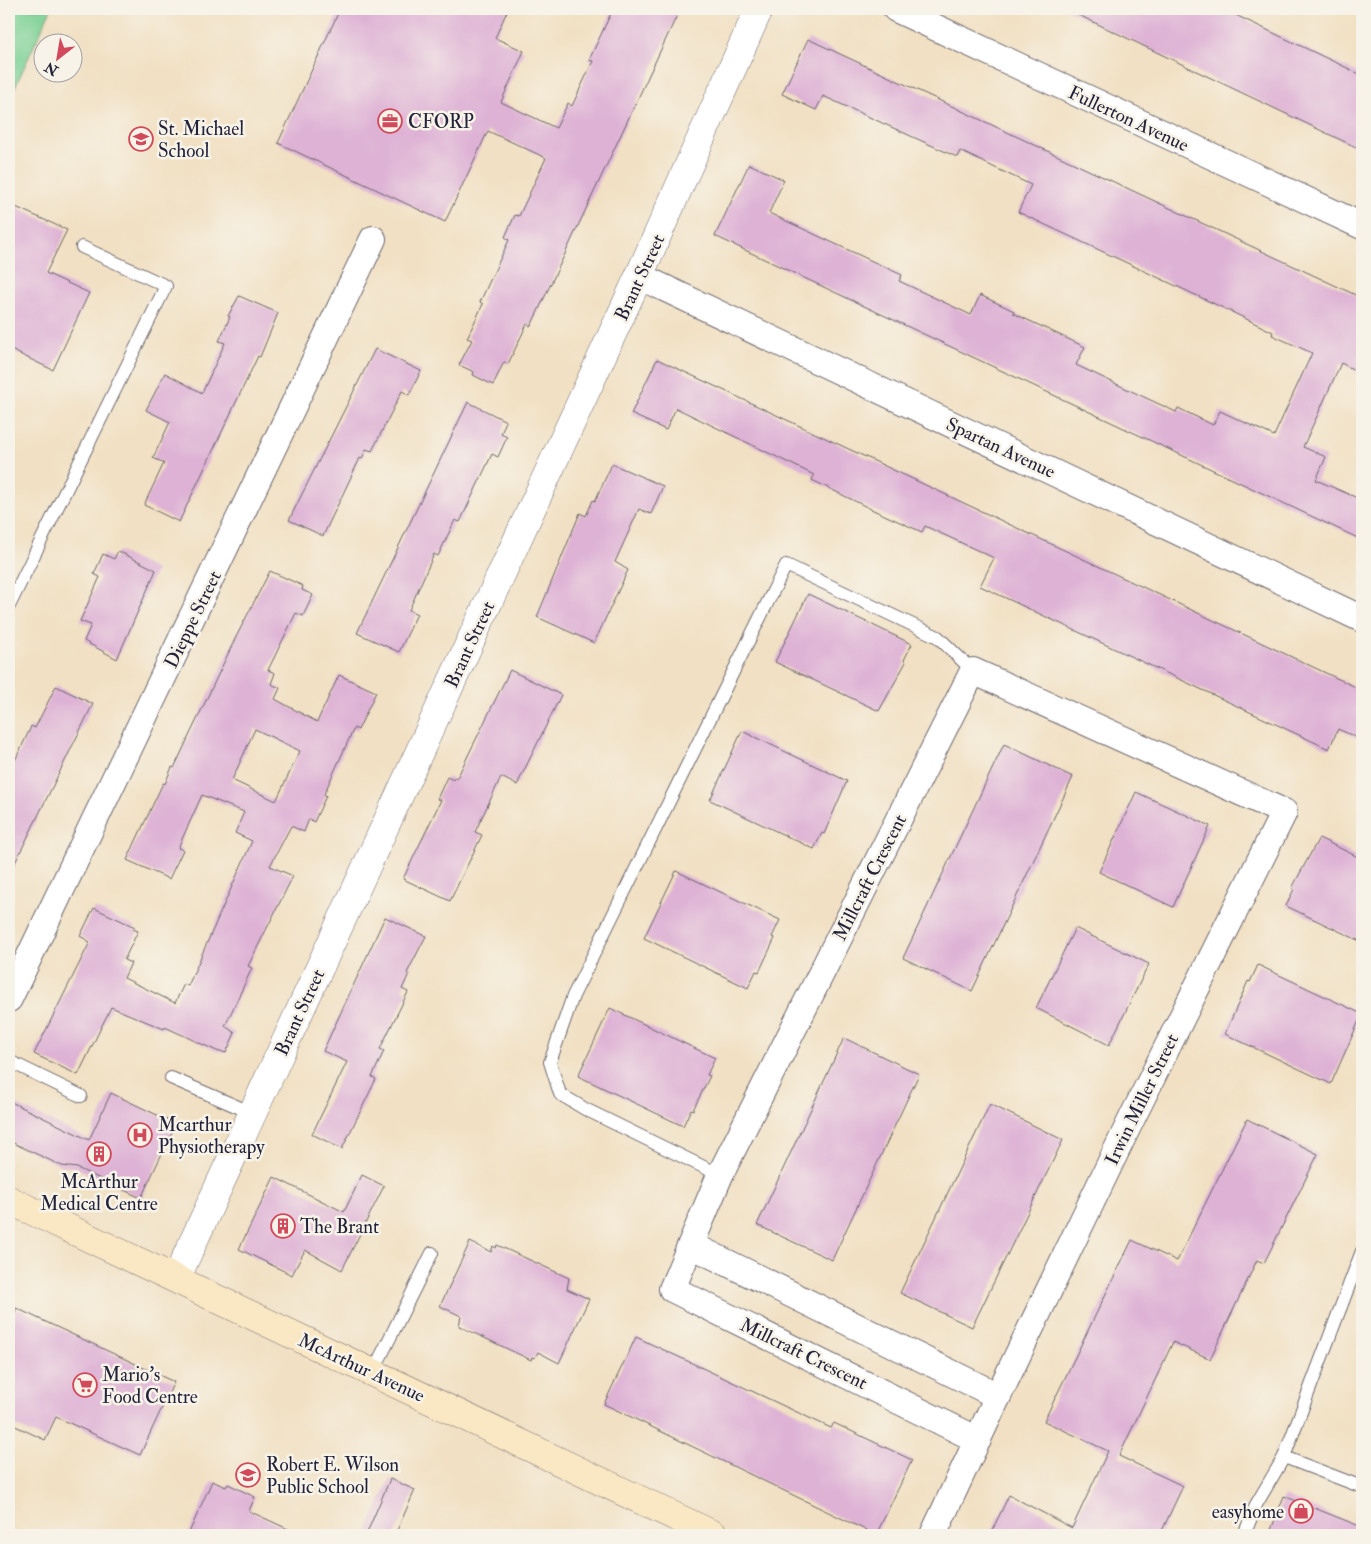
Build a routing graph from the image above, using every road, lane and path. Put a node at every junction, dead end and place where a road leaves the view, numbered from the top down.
1 (759, 9) edge
2 (896, 9) edge
3 (1362, 226) edge
4 (373, 239) dead end
5 (82, 247) dead end
6 (639, 276) junction
7 (9, 606) edge
8 (1362, 619) edge
9 (973, 671) junction
10 (9, 999) edge
11 (9, 1061) edge
12 (171, 1078) dead end
13 (81, 1096) dead end
14 (252, 1112) junction
15 (720, 1174) junction
16 (9, 1200) edge
17 (691, 1245) junction
18 (1362, 1251) edge
19 (432, 1253) dead end
20 (176, 1279) junction
21 (373, 1372) junction
22 (998, 1396) junction
23 (978, 1440) junction
24 (1284, 1457) junction
25 (1362, 1487) edge
26 (712, 1535) edge
27 (933, 1535) edge
28 (1244, 1535) edge

1 - 6 street, Brant Street
2 - 3 street, Fullerton Avenue
4 - 10 street, Dieppe Street
5 - 7 lane
6 - 8 street, Spartan Avenue
6 - 14 street, Brant Street
9 - 15 street, Millcraft Crescent
9 - 15 lane
9 - 22 street, Irwin Miller Street
11 - 13 lane
12 - 14 lane
14 - 20 street, Brant Street
15 - 17 street, Millcraft Crescent
16 - 20 main road, McArthur Avenue
17 - 22 street
17 - 23 street, Millcraft Crescent
18 - 24 lane
19 - 21 lane
20 - 21 main road, McArthur Avenue
21 - 26 main road, McArthur Avenue
22 - 23 street, Irwin Miller Street
23 - 27 street, Irwin Miller Street
24 - 25 lane
24 - 28 lane

